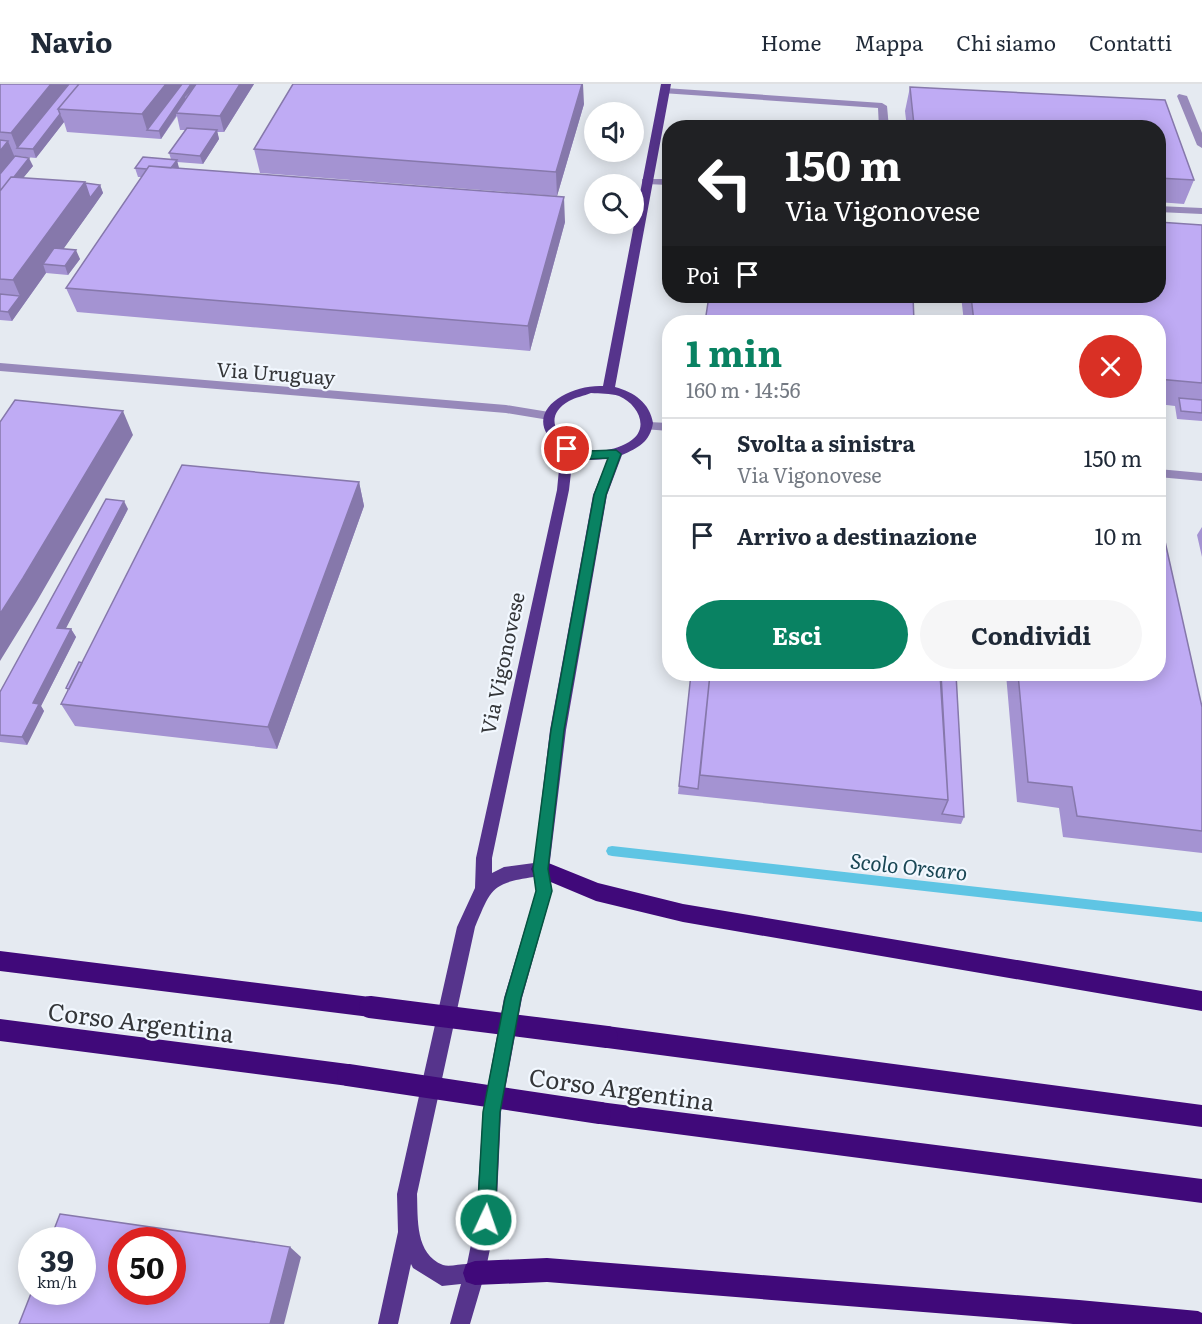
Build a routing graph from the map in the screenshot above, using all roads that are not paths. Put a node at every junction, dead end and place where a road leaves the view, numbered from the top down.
1 (665, 88) edge
2 (1182, 96) dead end
3 (883, 120) edge
4 (1202, 145) edge
5 (646, 181) junction
6 (662, 182) edge
7 (1166, 209) edge
8 (1202, 211) edge
9 (0, 367) edge
10 (608, 390) junction
11 (549, 416) junction
12 (648, 426) junction
13 (662, 427) edge
14 (567, 449) junction
15 (616, 454) junction
16 (1166, 474) edge
17 (1202, 477) edge
18 (541, 869) junction
19 (483, 888) junction
20 (0, 961) edge
21 (1202, 1001) edge
22 (0, 1030) edge
23 (1202, 1116) edge
24 (1202, 1191) edge
25 (408, 1232) junction
26 (475, 1273) junction
27 (388, 1324) edge
28 (460, 1324) edge
29 (1198, 1324) edge

1 - 3 street
1 - 5 main road
2 - 4 street
5 - 6 street
5 - 10 main road
7 - 8 street
9 - 11 street, Via Uruguay
10 - 11 main road
10 - 12 main road
11 - 14 main road
12 - 13 street
12 - 15 main road
14 - 15 main road
14 - 19 main road, Via Vigonovese
15 - 18 main road
16 - 17 street
18 - 19 main road
18 - 21 highway
18 - 26 main road
19 - 25 main road, Via Vigonovese
20 - 23 highway, Corso Argentina, bridge
22 - 24 highway, Corso Argentina, bridge
25 - 26 main road, Via Vigonovese
25 - 27 main road, Via Vigonovese
26 - 28 main road
26 - 29 highway

